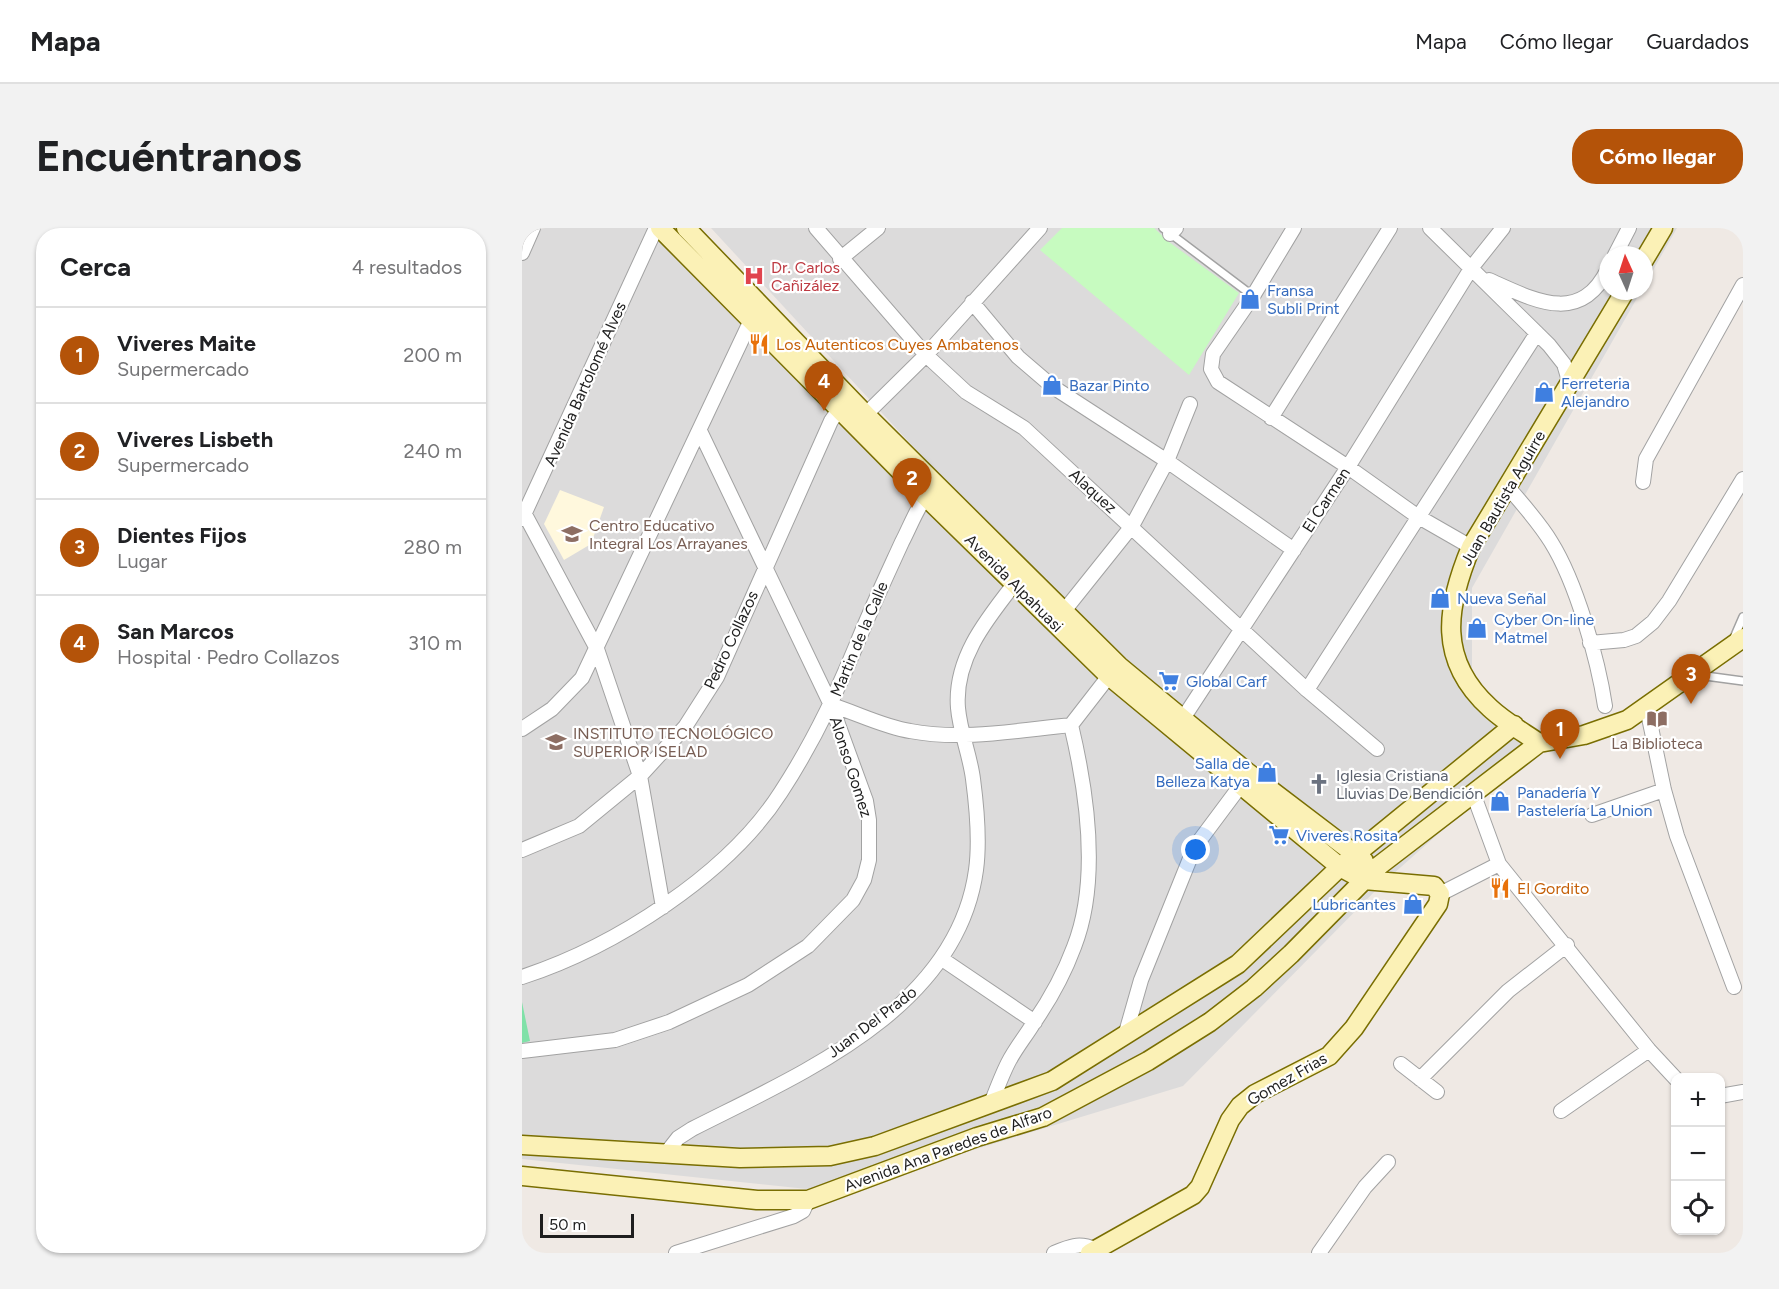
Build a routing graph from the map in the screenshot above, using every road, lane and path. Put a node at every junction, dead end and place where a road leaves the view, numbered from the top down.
1 (533, 228) edge
2 (686, 228) edge
3 (816, 228) edge
4 (878, 228) edge
5 (1040, 228) edge
6 (1294, 228) edge
7 (1390, 228) edge
8 (1430, 228) edge
9 (1503, 228) edge
10 (1629, 228) edge
11 (1663, 228) edge
12 (663, 229) edge
13 (1170, 230) edge
14 (1620, 246) edge
15 (1652, 246) edge
16 (522, 253) edge
17 (840, 259) junction
18 (1472, 267) junction
19 (1482, 277) junction
20 (1743, 285) edge
21 (1599, 287) edge
22 (1253, 296) junction
23 (1621, 300) edge
24 (972, 302) junction
25 (752, 318) junction
26 (1537, 333) junction
27 (1558, 355) junction
28 (926, 356) junction
29 (1587, 357) junction
30 (1570, 384) junction
31 (844, 402) junction
32 (1190, 404) dead end
33 (1271, 418) junction
34 (860, 420) junction
35 (700, 431) junction
36 (1167, 461) junction
37 (1348, 467) junction
38 (1743, 479) edge
39 (1643, 482) dead end
40 (1508, 487) junction
41 (931, 491) junction
42 (1417, 516) junction
43 (523, 517) edge
44 (1132, 526) junction
45 (1472, 547) junction
46 (1294, 550) junction
47 (764, 565) junction
48 (1015, 583) junction
49 (1064, 611) junction
50 (1743, 617) edge
51 (1242, 628) junction
52 (1590, 643) junction
53 (1737, 643) edge
54 (597, 649) junction
55 (1695, 674) junction
56 (1109, 676) junction
57 (1743, 681) edge
58 (1307, 690) junction
59 (831, 705) junction
60 (1605, 706) dead end
61 (1647, 708) junction
62 (1179, 724) junction
63 (1071, 725) junction
64 (1514, 726) junction
65 (522, 729) edge
66 (964, 735) junction
67 (1539, 743) junction
68 (1377, 749) dead end
69 (640, 777) junction
70 (1241, 785) junction
71 (1664, 789) junction
72 (1473, 793) junction
73 (1592, 815) dead end
74 (522, 850) edge
75 (1347, 861) junction
76 (1499, 864) junction
77 (1370, 874) junction
78 (1440, 894) junction
79 (663, 907) junction
80 (1567, 945) junction
81 (942, 958) junction
82 (522, 977) edge
83 (1734, 987) dead end
84 (1035, 1022) junction
85 (1125, 1036) junction
86 (1649, 1050) junction
87 (522, 1051) edge
88 (1401, 1064) dead end
89 (1671, 1074) edge
90 (1420, 1079) junction
91 (1437, 1092) dead end
92 (1743, 1092) edge
93 (1725, 1095) edge
94 (992, 1101) junction
95 (1561, 1111) dead end
96 (522, 1145) edge
97 (667, 1152) junction
98 (522, 1176) edge
99 (808, 1200) junction
100 (1092, 1251) edge
101 (676, 1253) edge
102 (1054, 1253) edge
103 (1319, 1253) edge
104 (1324, 1253) edge

1 - 16 street
2 - 31 main road, Avenida Alpahuasi
3 - 17 street, Alaquez
4 - 17 street
5 - 24 street
6 - 22 street
7 - 33 street
8 - 18 street
9 - 18 street, El Carmen
10 - 14 street
11 - 15 main road
12 - 25 main road, Avenida Alpahuasi
12 - 43 street, Avenida Bartolomé Alves
13 - 22 lane
17 - 28 street, Alaquez
18 - 19 street
18 - 37 street, El Carmen
19 - 21 street
19 - 26 street
20 - 39 street
22 - 33 street
23 - 29 main road, Juan Bautista Aguirre
24 - 28 street
24 - 36 street
25 - 31 main road, Avenida Alpahuasi
25 - 35 street
26 - 27 street
26 - 42 street
27 - 29 street
27 - 30 street
28 - 34 street
28 - 44 street, Alaquez
29 - 30 main road, Juan Bautista Aguirre
30 - 40 main road, Juan Bautista Aguirre
31 - 34 main road, Avenida Alpahuasi
31 - 47 street, Pedro Collazos
32 - 36 street
33 - 37 street
34 - 41 main road, Avenida Alpahuasi
35 - 47 street, Alonso Gomez
35 - 54 street
36 - 44 street
36 - 46 street
37 - 42 street
37 - 46 street, El Carmen
38 - 52 street
40 - 45 main road, Juan Bautista Aguirre
40 - 52 street
41 - 48 main road, Avenida Alpahuasi
41 - 49 main road, Avenida Alpahuasi
41 - 59 street, Martin de la Calle
42 - 45 street
42 - 58 street
43 - 54 street
44 - 49 street
44 - 51 street, Alaquez
45 - 64 main road, Juan Bautista Aguirre
46 - 51 street, El Carmen
47 - 59 street, Alonso Gomez
47 - 69 street, Pedro Collazos
48 - 56 main road, Avenida Alpahuasi
48 - 66 street, Juan Del Prado
49 - 62 main road, Avenida Alpahuasi
50 - 53 lane
51 - 58 street, Alaquez
51 - 62 street, El Carmen
52 - 60 street
53 - 55 main road
54 - 65 street
54 - 69 street
55 - 57 lane
55 - 61 main road
56 - 62 main road, Avenida Alpahuasi
56 - 63 street
58 - 68 street, Alaquez
59 - 66 street
59 - 79 street, Martin de la Calle
59 - 87 street, Alonso Gomez
61 - 67 main road
61 - 71 street
62 - 70 main road, Avenida Alpahuasi
62 - 75 main road, Avenida Alpahuasi
63 - 66 street
63 - 84 street
64 - 67 main road, Juan Bautista Aguirre
64 - 75 main road, Avenida Ana Paredes de Alfaro
66 - 81 street, Juan Del Prado
67 - 72 main road, Avenida Ana Paredes de Alfaro
69 - 74 street, Pedro Collazos
69 - 79 street
70 - 75 main road, Avenida Alpahuasi
70 - 85 street
71 - 73 street
71 - 83 street
72 - 76 street
72 - 77 main road, Avenida Ana Paredes de Alfaro
75 - 77 main road, Avenida Alpahuasi
75 - 85 main road, Avenida Ana Paredes de Alfaro
76 - 78 street
76 - 80 street
77 - 78 main road, Avenida Alpahuasi
77 - 99 main road, Avenida Ana Paredes de Alfaro
78 - 100 main road, Gomez Frias
79 - 82 street, Martin de la Calle
80 - 86 street
80 - 90 street
81 - 84 street
81 - 97 street, Juan Del Prado
84 - 94 street
85 - 94 main road, Avenida Ana Paredes de Alfaro
86 - 89 street
86 - 95 street
88 - 90 street
90 - 91 street
92 - 93 street
94 - 97 main road, Avenida Ana Paredes de Alfaro
96 - 97 main road, Avenida Ana Paredes de Alfaro
98 - 99 main road, Avenida Ana Paredes de Alfaro
99 - 101 street
100 - 102 street, Gomez Frias
103 - 104 street

